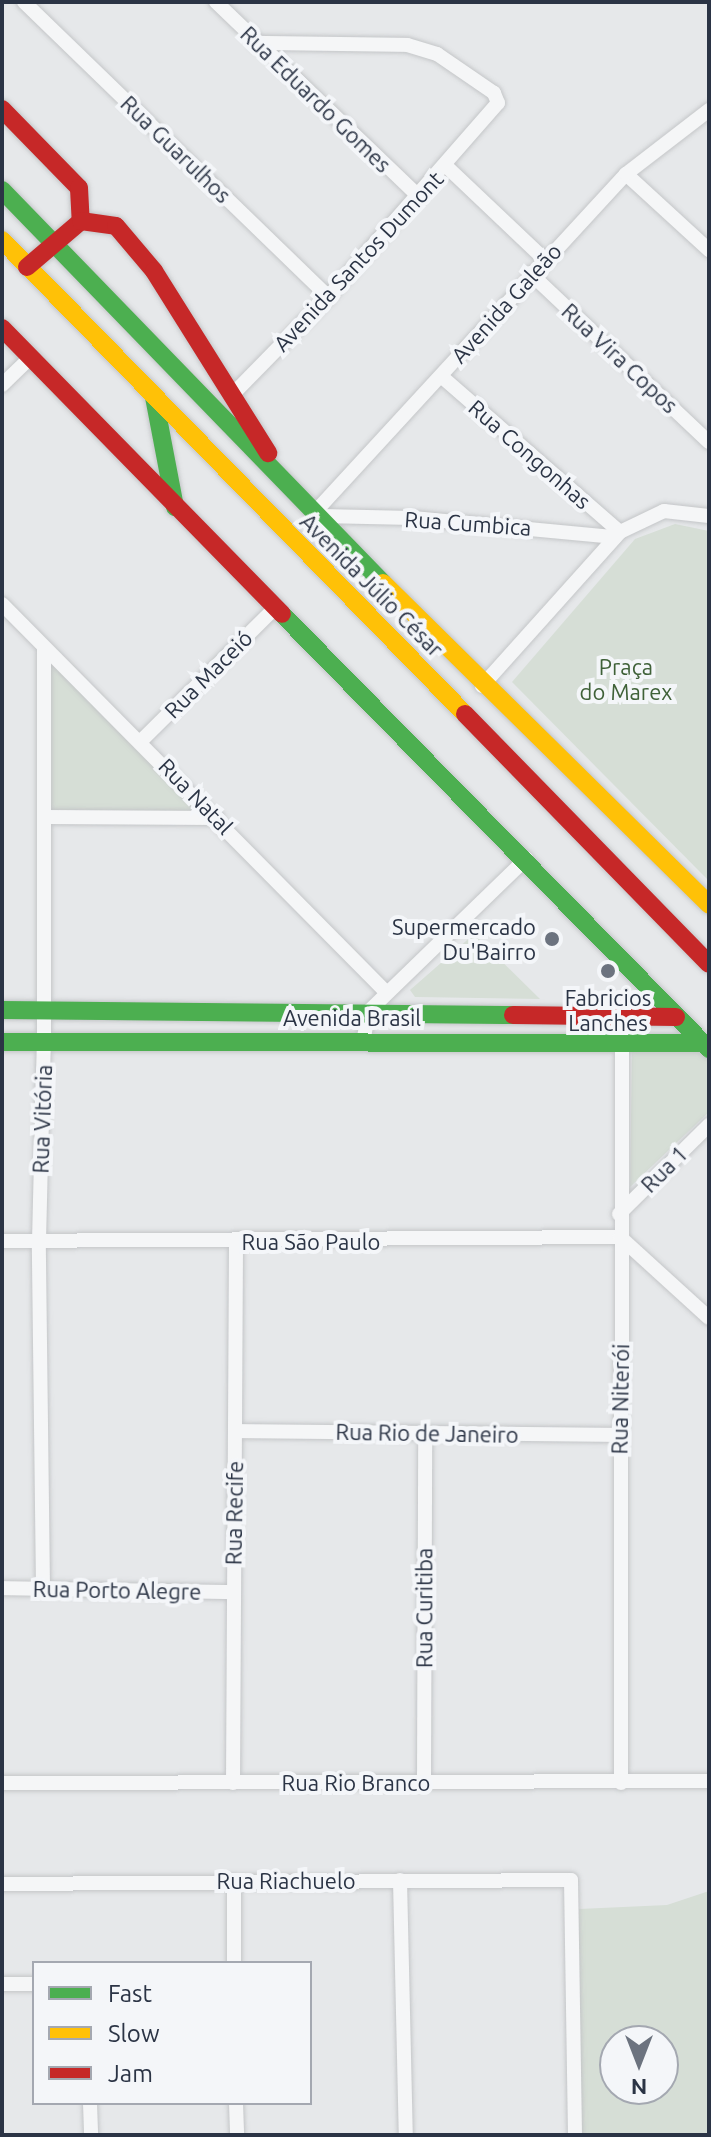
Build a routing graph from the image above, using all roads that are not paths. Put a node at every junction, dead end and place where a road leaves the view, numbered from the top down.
1 (24, 2) edge
2 (216, 2) edge
3 (256, 43) junction
4 (2, 109) edge
5 (709, 110) edge
6 (446, 166) junction
7 (626, 174) junction
8 (2, 190) edge
9 (417, 195) junction
10 (18, 210) junction
11 (81, 221) junction
12 (2, 227) edge
13 (2, 240) edge
14 (53, 245) junction
15 (709, 250) edge
16 (544, 259) junction
17 (27, 267) junction
18 (530, 273) junction
19 (328, 297) junction
20 (2, 328) edge
21 (30, 358) junction
22 (441, 376) junction
23 (2, 385) edge
24 (234, 393) junction
25 (154, 397) junction
26 (709, 442) edge
27 (281, 477) junction
28 (175, 507) junction
29 (318, 513) junction
30 (709, 516) edge
31 (617, 535) junction
32 (2, 604) edge
33 (276, 607) junction
34 (44, 649) junction
35 (482, 686) junction
36 (141, 741) junction
37 (45, 817) junction
38 (217, 818) junction
39 (526, 859) junction
40 (709, 905) edge
41 (709, 964) edge
42 (386, 992) junction
43 (2, 1010) edge
44 (43, 1011) junction
45 (369, 1011) junction
46 (622, 1016) junction
47 (676, 1017) junction
48 (44, 1041) junction
49 (2, 1042) edge
50 (363, 1042) junction
51 (622, 1043) junction
52 (706, 1046) edge
53 (709, 1125) edge
54 (619, 1214) junction
55 (620, 1237) junction
56 (2, 1241) edge
57 (39, 1241) junction
58 (236, 1243) junction
59 (709, 1318) edge
60 (236, 1431) junction
61 (425, 1432) junction
62 (619, 1435) junction
63 (2, 1588) edge
64 (43, 1588) junction
65 (232, 1592) junction
66 (709, 1781) edge
67 (2, 1783) edge
68 (233, 1783) junction
69 (424, 1783) junction
70 (621, 1783) junction
71 (400, 1880) junction
72 (234, 1881) junction
73 (2, 1884) edge
74 (234, 1961) edge
75 (2, 1984) edge
76 (32, 1984) edge
77 (90, 2105) edge
78 (236, 2105) edge
79 (91, 2135) edge
80 (237, 2135) edge
81 (406, 2135) edge
82 (575, 2135) edge

1 - 19 street, Rua Guarulhos
2 - 3 street, Rua Eduardo Gomes
3 - 6 street, Avenida Santos Dumont
3 - 9 street, Rua Eduardo Gomes
4 - 11 main road
5 - 7 street, Avenida Galeão
6 - 9 street, Avenida Santos Dumont
6 - 16 street
7 - 15 street
7 - 16 street, Avenida Galeão
8 - 10 main road, Avenida Júlio César
9 - 19 street, Avenida Santos Dumont
10 - 12 main road
10 - 14 main road, Avenida Júlio César
11 - 14 main road
11 - 24 main road
13 - 17 main road, Avenida Júlio César
14 - 17 main road
14 - 27 main road, Avenida Júlio César
16 - 18 street, Avenida Galeão
17 - 25 main road, Avenida Júlio César
18 - 22 street, Avenida Galeão
18 - 26 street, Rua Vira Copos
19 - 24 street, Avenida Santos Dumont
20 - 21 main road
21 - 23 street
21 - 28 main road
22 - 29 street, Avenida Galeão
22 - 31 street, Rua Congonhas
24 - 27 main road
25 - 28 main road
25 - 41 main road, Avenida Júlio César
27 - 29 main road, Avenida Júlio César
28 - 33 main road
29 - 31 street, Rua Cumbica
29 - 35 main road, Avenida Júlio César
30 - 31 street
31 - 35 street
32 - 34 street, Rua Natal
33 - 36 street, Rua Maceió
33 - 39 main road
34 - 36 street, Rua Natal
34 - 37 street, Rua Vitória
35 - 40 main road, Avenida Júlio César
36 - 38 street, Rua Natal
37 - 38 street
37 - 44 street, Rua Vitória
38 - 42 street, Rua Natal
39 - 42 street
39 - 47 main road
42 - 45 street
43 - 44 main road, Avenida Brasil
44 - 45 main road, Avenida Brasil
44 - 48 street, Rua Vitória
45 - 46 main road, Avenida Brasil
45 - 50 street
46 - 47 main road, Avenida Brasil
46 - 51 street, Rua Niterói
47 - 52 main road
48 - 49 main road, Avenida Brasil
48 - 50 main road, Avenida Brasil
48 - 57 street, Rua Vitória
50 - 51 main road, Avenida Brasil
51 - 52 main road, Avenida Brasil
51 - 54 street, Rua Niterói
53 - 54 street, Rua 1
54 - 55 street, Rua Niterói
55 - 58 street, Rua São Paulo
55 - 59 street
55 - 62 street, Rua Niterói
56 - 57 street, Rua São Paulo
57 - 58 street, Rua São Paulo
57 - 64 street, Rua Vitória
58 - 60 street, Rua Recife
60 - 61 street, Rua Rio de Janeiro
60 - 65 street, Rua Recife
61 - 62 street, Rua Rio de Janeiro
61 - 69 street, Rua Curitiba
62 - 70 street, Rua Niterói
63 - 64 street, Rua Porto Alegre
64 - 65 street, Rua Porto Alegre
65 - 68 street, Rua Recife
66 - 70 street, Rua Rio Branco
67 - 68 street, Rua Rio Branco
68 - 69 street, Rua Rio Branco
69 - 70 street, Rua Rio Branco
71 - 72 street, Rua Riachuelo
71 - 81 street
71 - 82 street, Rua Riachuelo
72 - 73 street, Rua Riachuelo
72 - 74 street
75 - 76 street
77 - 79 street
78 - 80 street

